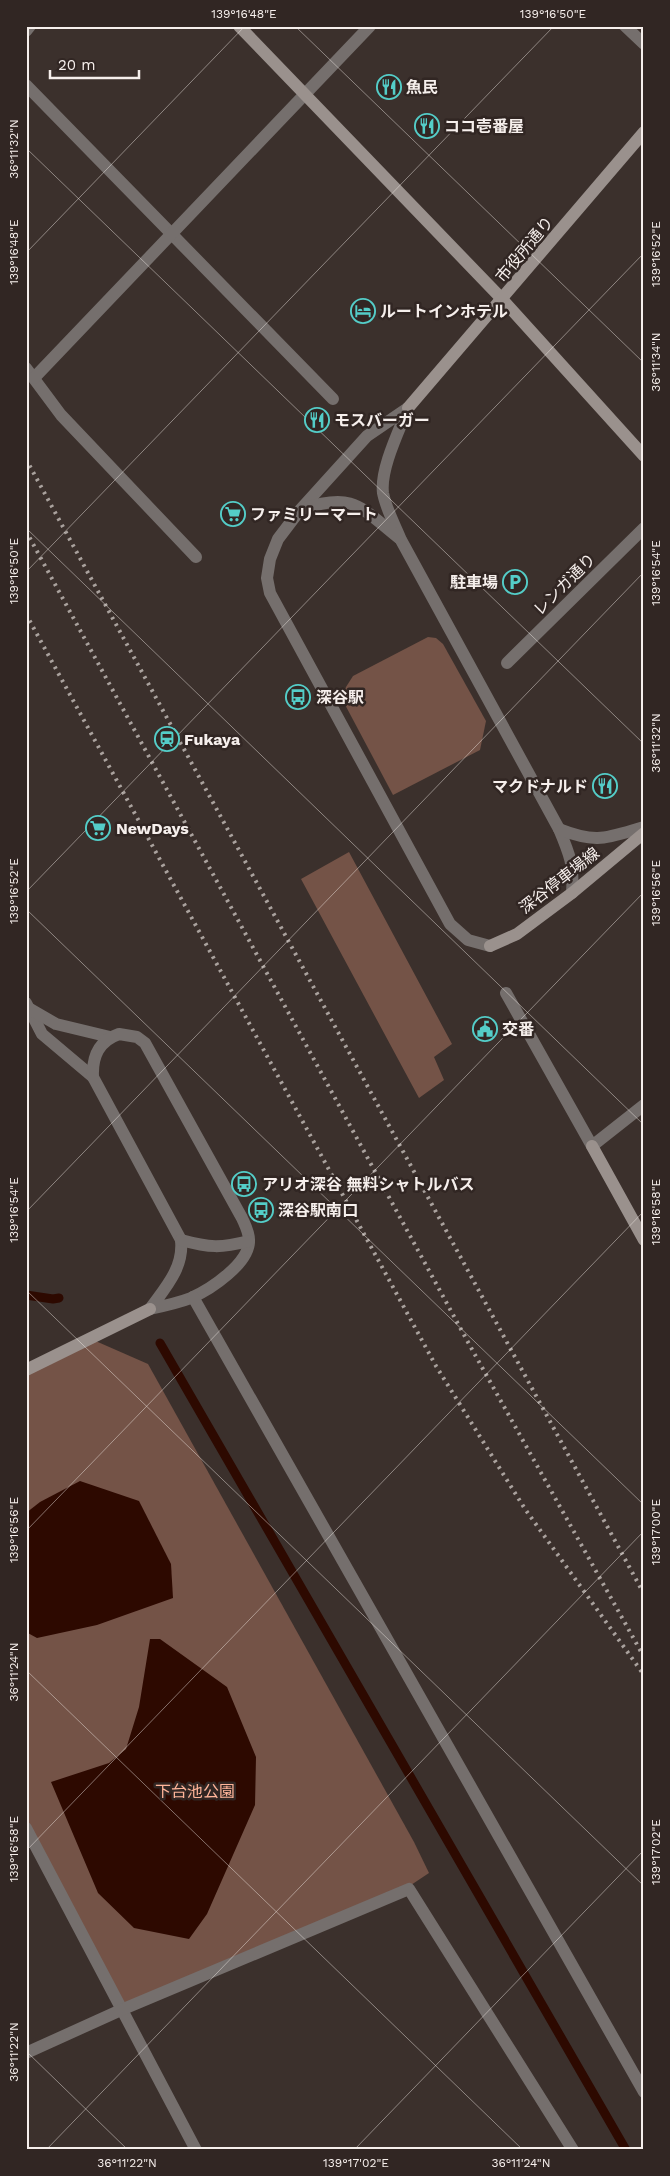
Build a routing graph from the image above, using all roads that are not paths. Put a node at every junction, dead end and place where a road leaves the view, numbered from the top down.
1 (30, 26) edge
2 (239, 26) edge
3 (370, 26) edge
4 (625, 26) edge
5 (26, 31) edge
6 (644, 44) edge
7 (26, 85) edge
8 (305, 94) junction
9 (644, 132) edge
10 (172, 235) junction
11 (502, 299) junction
12 (30, 373) edge
13 (333, 399) dead end
14 (408, 408) junction
15 (644, 456) edge
16 (300, 510) junction
17 (644, 528) edge
18 (401, 540) junction
19 (196, 557) dead end
20 (508, 663) dead end
21 (644, 827) edge
22 (560, 829) junction
23 (644, 833) edge
24 (572, 893) junction
25 (506, 994) dead end
26 (28, 1006) edge
27 (110, 1037) junction
28 (93, 1077) junction
29 (644, 1105) edge
30 (592, 1146) junction
31 (181, 1240) junction
32 (250, 1240) junction
33 (644, 1240) edge
34 (192, 1297) junction
35 (150, 1309) junction
36 (26, 1370) edge
37 (26, 1828) edge
38 (121, 2010) junction
39 (26, 2053) edge
40 (644, 2092) edge
41 (196, 2150) edge
42 (573, 2150) edge

1 - 5 street
2 - 8 street
3 - 8 street
4 - 6 street
7 - 10 street
8 - 10 street
8 - 11 street
9 - 11 street, 市役所通り
10 - 12 street
10 - 13 street
11 - 14 street, 市役所通り
11 - 15 street
12 - 19 street
14 - 16 street
14 - 18 street
16 - 18 street
16 - 24 street, 深谷停車場線
17 - 20 street, レンガ通り
18 - 22 street
21 - 22 street
22 - 24 street
23 - 24 street, 深谷停車場線
25 - 30 street
26 - 27 street
26 - 28 street
27 - 28 street
27 - 32 street
28 - 31 street
29 - 30 street
30 - 33 street
31 - 32 street
31 - 35 street
32 - 34 street
34 - 35 street
34 - 40 street
35 - 36 street
37 - 38 street
38 - 39 street
38 - 41 street
38 - 42 street

